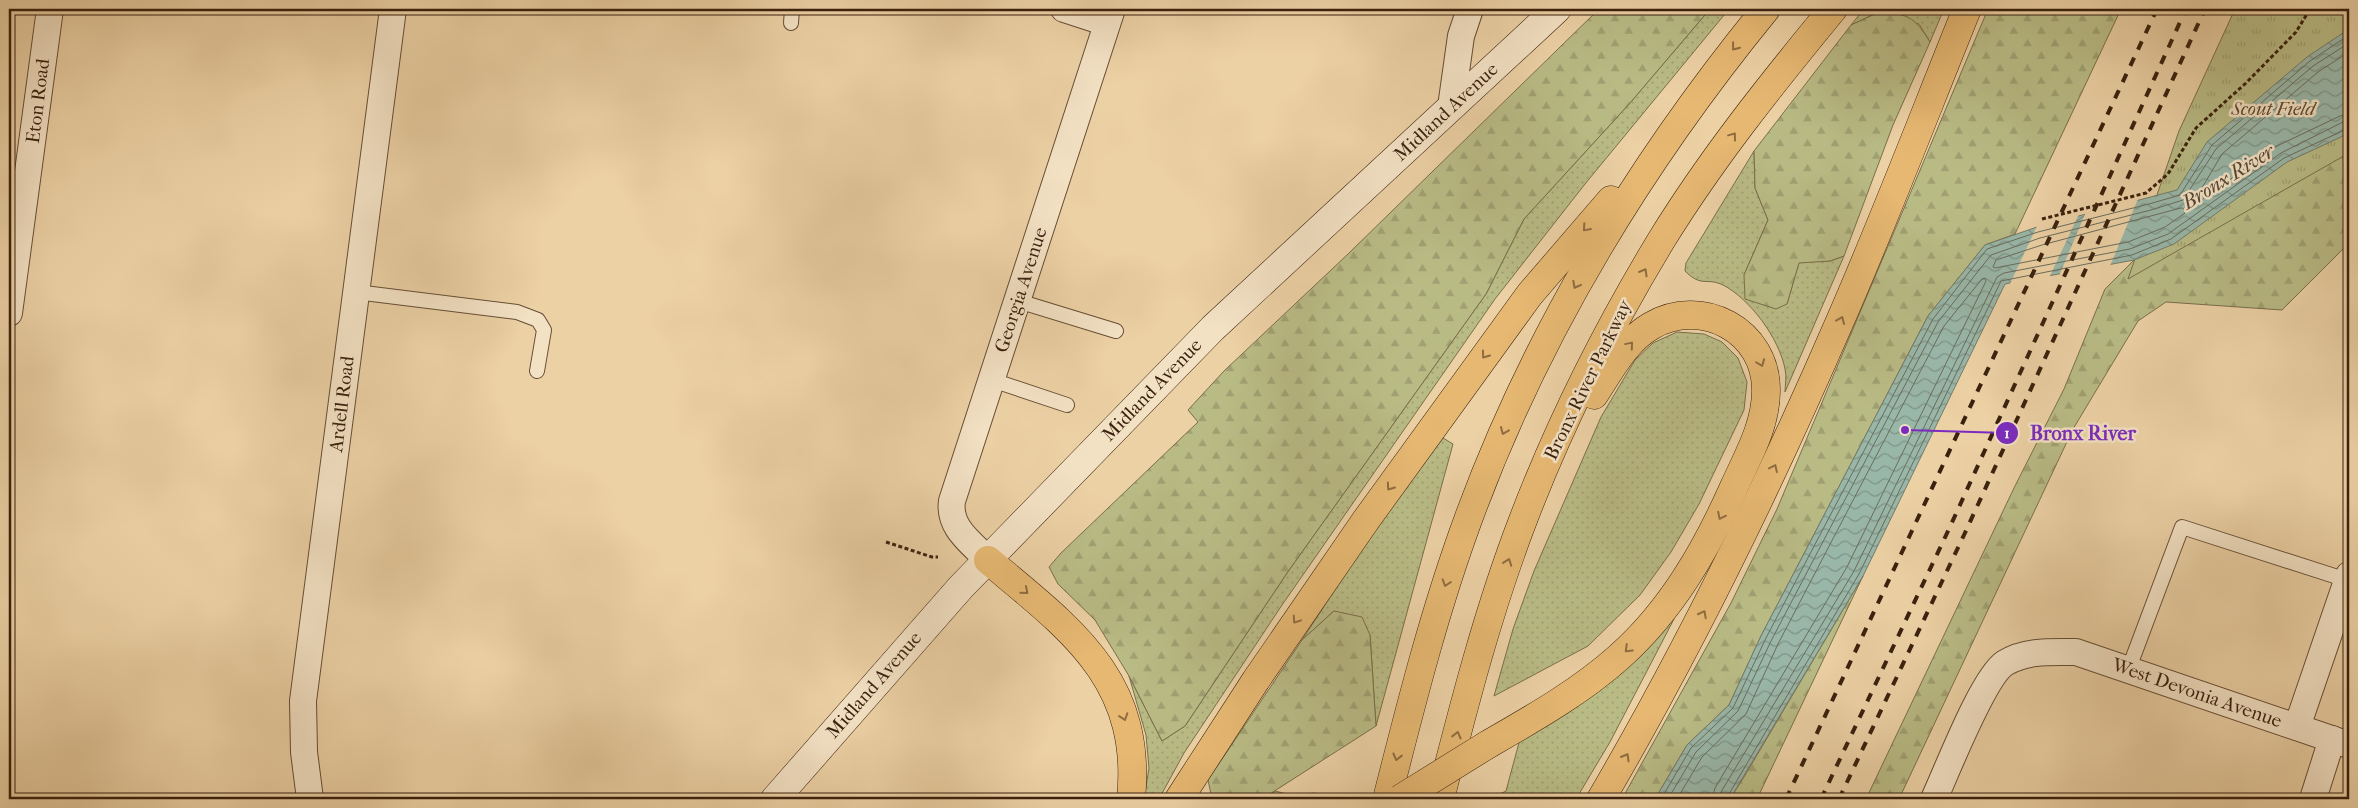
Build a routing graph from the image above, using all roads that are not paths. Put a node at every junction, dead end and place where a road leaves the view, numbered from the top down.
1 (50, 9) edge
2 (393, 9) edge
3 (792, 9) edge
4 (1064, 9) edge
5 (1470, 9) edge
6 (1557, 9) edge
7 (1766, 9) edge
8 (1833, 9) edge
9 (1967, 9) edge
10 (1109, 16) edge
11 (791, 23) dead end
12 (1451, 107) junction
13 (1686, 111) junction
14 (356, 292) junction
15 (1018, 301) junction
16 (9, 313) edge
17 (1116, 331) dead end
18 (537, 371) dead end
19 (992, 380) junction
20 (1067, 404) dead end
21 (1543, 471) junction
22 (988, 560) junction
23 (2348, 578) edge
24 (2129, 668) junction
25 (2297, 727) junction
26 (2341, 742) edge
27 (310, 799) edge
28 (775, 799) edge
29 (1131, 799) edge
30 (1178, 799) edge
31 (1387, 799) edge
32 (1400, 799) edge
33 (1440, 799) edge
34 (1601, 799) edge
35 (1934, 799) edge
36 (2313, 799) edge

1 - 16 street, Eton Road
2 - 14 street, Ardell Road
3 - 11 lane
4 - 10 street
5 - 12 street
6 - 12 street, Midland Avenue
7 -> 13 highway
21 -> 8 highway, Bronx River Parkway
34 -> 9 highway
10 - 15 street, Georgia Avenue
12 - 22 street, Midland Avenue
13 -> 30 highway
13 -> 31 highway
14 - 18 lane
14 - 27 street, Ardell Road
15 - 17 lane
15 - 19 street, Georgia Avenue
19 - 20 lane
19 - 22 street, Georgia Avenue
21 -> 32 highway, bridge
33 -> 21 highway, Bronx River Parkway
22 - 28 street, Midland Avenue
22 -> 29 highway
23 - 24 lane
23 - 25 street
24 - 25 street, West Devonia Avenue
24 - 35 street, West Devonia Avenue
25 - 26 street, West Devonia Avenue
26 - 36 street

